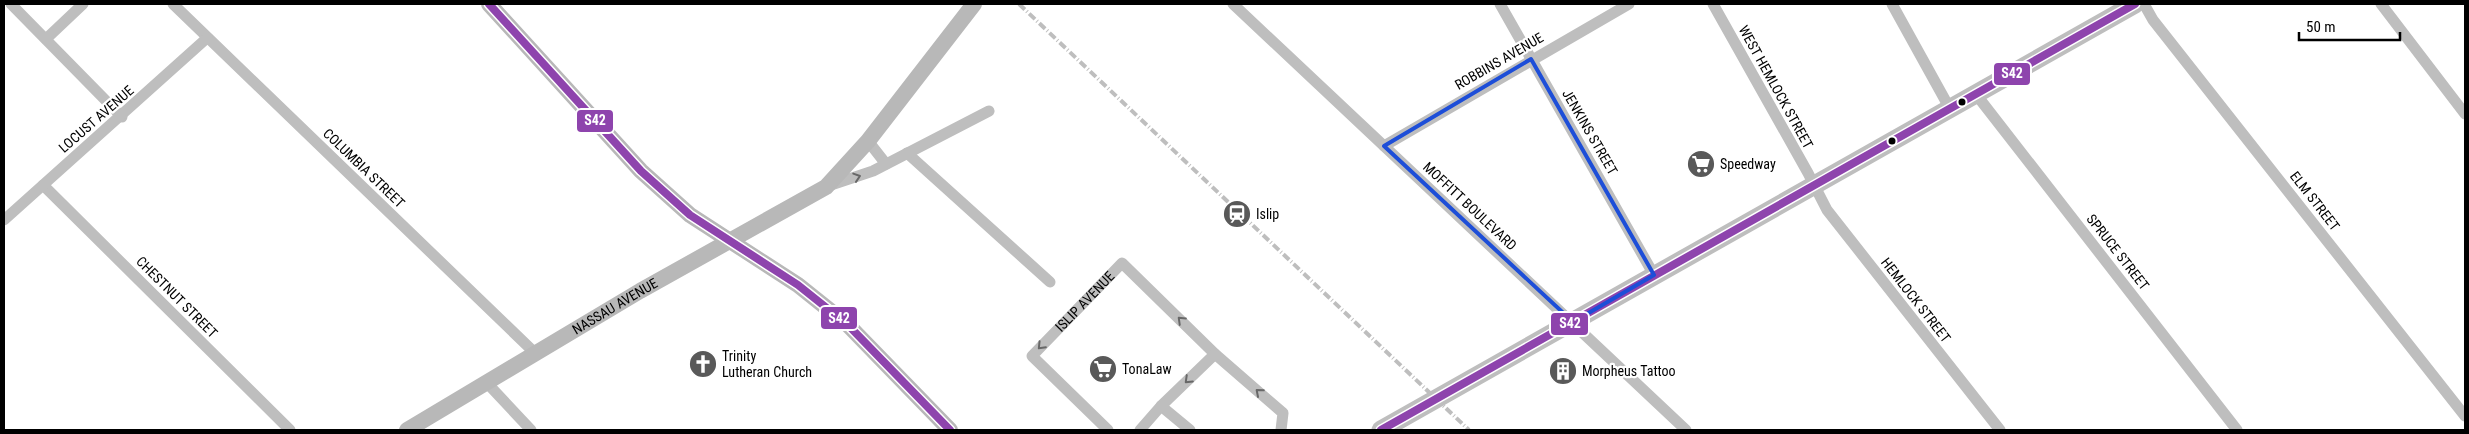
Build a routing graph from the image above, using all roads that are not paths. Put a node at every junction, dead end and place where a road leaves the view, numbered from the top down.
1 (11, 4) edge
2 (83, 4) edge
3 (173, 4) edge
4 (489, 4) edge
5 (974, 4) edge
6 (1233, 4) edge
7 (1500, 4) edge
8 (1629, 4) edge
9 (1713, 4) edge
10 (1892, 4) edge
11 (2135, 4) edge
12 (2144, 4) edge
13 (2381, 4) edge
14 (207, 38) junction
15 (46, 39) junction
16 (1532, 59) junction
17 (1975, 93) junction
18 (1949, 107) junction
19 (989, 111) dead end
20 (2465, 114) edge
21 (122, 117) junction
22 (868, 141) junction
23 (1384, 146) junction
24 (907, 153) junction
25 (886, 164) junction
26 (43, 185) junction
27 (1814, 185) junction
28 (826, 186) junction
29 (4, 220) edge
30 (730, 240) junction
31 (1654, 275) junction
32 (1050, 282) dead end
33 (1573, 322) junction
34 (536, 354) junction
35 (1215, 354) junction
36 (486, 383) junction
37 (1161, 406) junction
38 (2465, 416) edge
39 (290, 430) edge
40 (407, 430) edge
41 (531, 430) edge
42 (950, 430) edge
43 (1108, 430) edge
44 (1140, 430) edge
45 (1190, 430) edge
46 (1281, 430) edge
47 (1381, 430) edge
48 (1686, 430) edge
49 (2000, 430) edge
50 (2237, 430) edge

1 - 15 street
2 - 15 street
3 - 14 street, COLUMBIA STREET
4 - 30 street
5 - 22 street, NASSAU AVENUE
6 - 23 street, MOFFITT BOULEVARD
7 - 16 street, JENKINS STREET
8 - 16 street, ROBBINS AVENUE
9 - 27 street, WEST HEMLOCK STREET
10 - 18 street
11 - 17 main road
12 - 38 street, ELM STREET
13 - 20 street
14 - 21 street, LOCUST AVENUE
14 - 34 street, COLUMBIA STREET
15 - 21 street
16 - 23 street, ROBBINS AVENUE
16 - 31 street, JENKINS STREET
17 - 18 main road
17 - 50 street, SPRUCE STREET
18 - 27 main road
19 - 24 street, NASSAU AVENUE
21 - 26 street, LOCUST AVENUE
22 - 25 street
22 - 28 street, NASSAU AVENUE
23 - 33 street, MOFFITT BOULEVARD
24 - 25 street, NASSAU AVENUE
24 - 32 street
28 -> 25 street, NASSAU AVENUE
26 - 29 street, LOCUST AVENUE
26 - 39 street, CHESTNUT STREET
27 - 31 main road
27 - 49 street, HEMLOCK STREET
28 - 30 street, NASSAU AVENUE
30 - 34 street, NASSAU AVENUE
30 - 42 street
31 - 33 main road
33 - 47 main road
33 - 48 street, MOFFITT BOULEVARD
34 - 36 street, NASSAU AVENUE
35 -> 37 street
35 -> 43 street, ISLIP AVENUE
46 -> 35 street
36 - 40 street, NASSAU AVENUE
36 - 41 street
37 - 44 street
37 - 45 street

